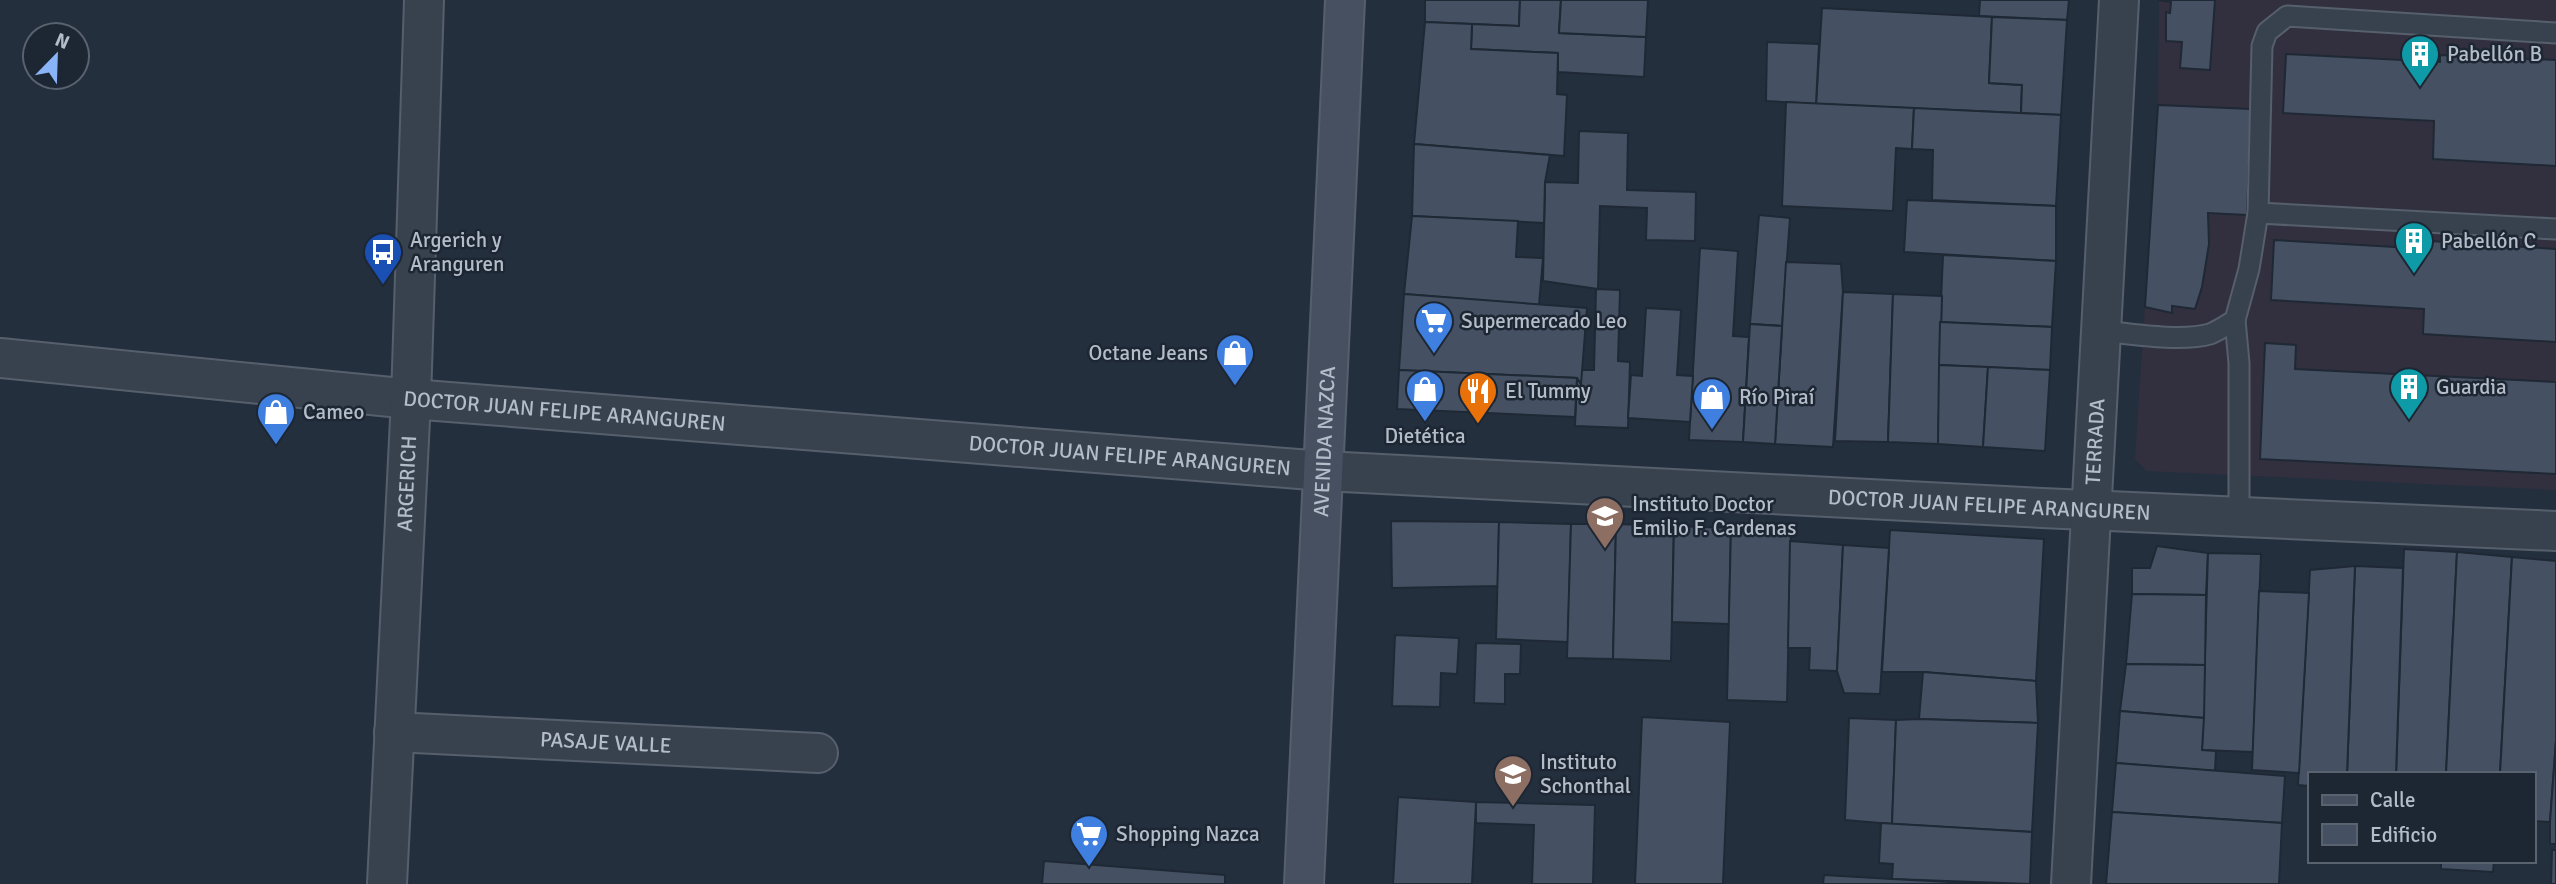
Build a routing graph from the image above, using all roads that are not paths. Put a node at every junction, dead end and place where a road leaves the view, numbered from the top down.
1 (424, 0) edge
2 (1345, 0) edge
3 (2119, 0) edge
4 (2556, 33) edge
5 (2258, 213) junction
6 (2556, 229) edge
7 (2235, 320) junction
8 (2103, 331) junction
9 (0, 358) edge
10 (411, 399) junction
11 (1324, 471) junction
12 (2091, 511) junction
13 (2239, 516) junction
14 (2556, 531) edge
15 (394, 732) junction
16 (818, 753) dead end
17 (387, 884) edge
18 (1304, 884) edge
19 (2071, 884) edge

1 - 10 street, ARGERICH
2 - 11 main road, AVENIDA NAZCA
3 - 8 street, TERRADA
4 - 5 lane
5 - 6 lane
5 - 7 lane
7 - 8 lane
7 - 13 lane
8 - 12 street, TERRADA
9 - 10 street, DOCTOR JUAN FELIPE ARANGUREN
10 - 11 street, DOCTOR JUAN FELIPE ARANGUREN
10 - 15 street, ARGERICH
11 - 12 street, DOCTOR JUAN FELIPE ARANGUREN
11 - 18 main road, AVENIDA NAZCA
12 - 13 street, DOCTOR JUAN FELIPE ARANGUREN
12 - 19 street, TERRADA
13 - 14 street, DOCTOR JUAN FELIPE ARANGUREN
15 - 16 street, PASAJE VALLE
15 - 17 street, ARGERICH

